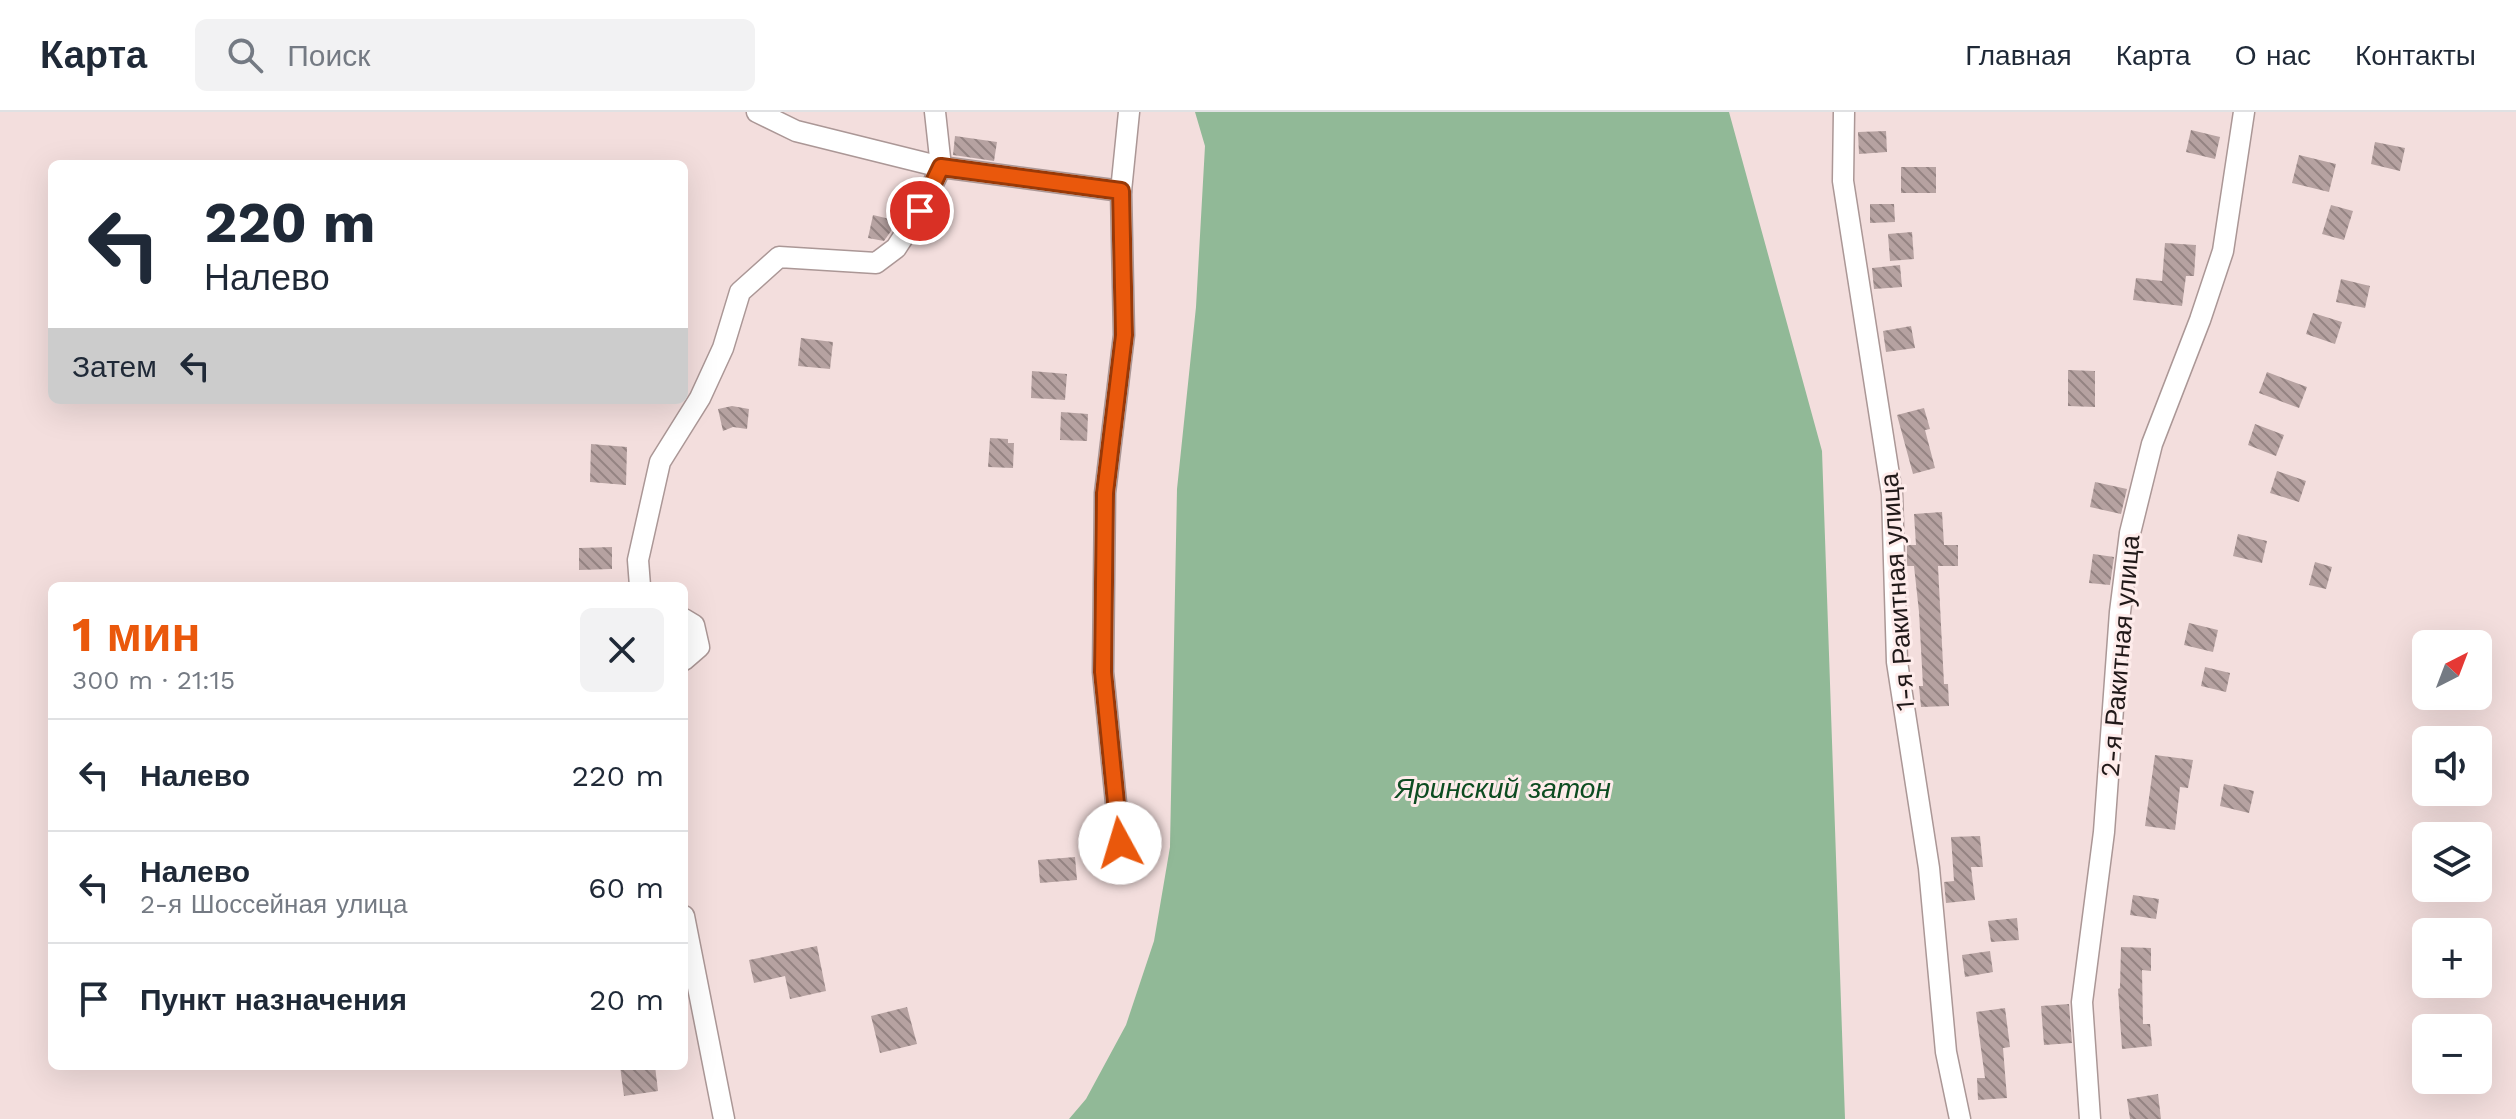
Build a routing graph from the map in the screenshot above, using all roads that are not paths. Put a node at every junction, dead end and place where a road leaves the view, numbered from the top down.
1 (757, 112) edge
2 (935, 112) edge
3 (1129, 112) edge
4 (1844, 112) edge
5 (2244, 112) edge
6 (941, 167) junction
7 (1121, 191) junction
8 (640, 582) edge
9 (688, 621) edge
10 (688, 657) edge
11 (1120, 843) dead end
12 (688, 936) edge
13 (724, 1119) edge
14 (1960, 1119) edge
15 (2090, 1119) edge

1 - 6 street
2 - 6 street
3 - 7 street
4 - 14 street, 1-я Ракитная улица
5 - 15 street, 2-я Ракитная улица
6 - 7 street
6 - 8 street
7 - 11 street
9 - 10 street
12 - 13 street

